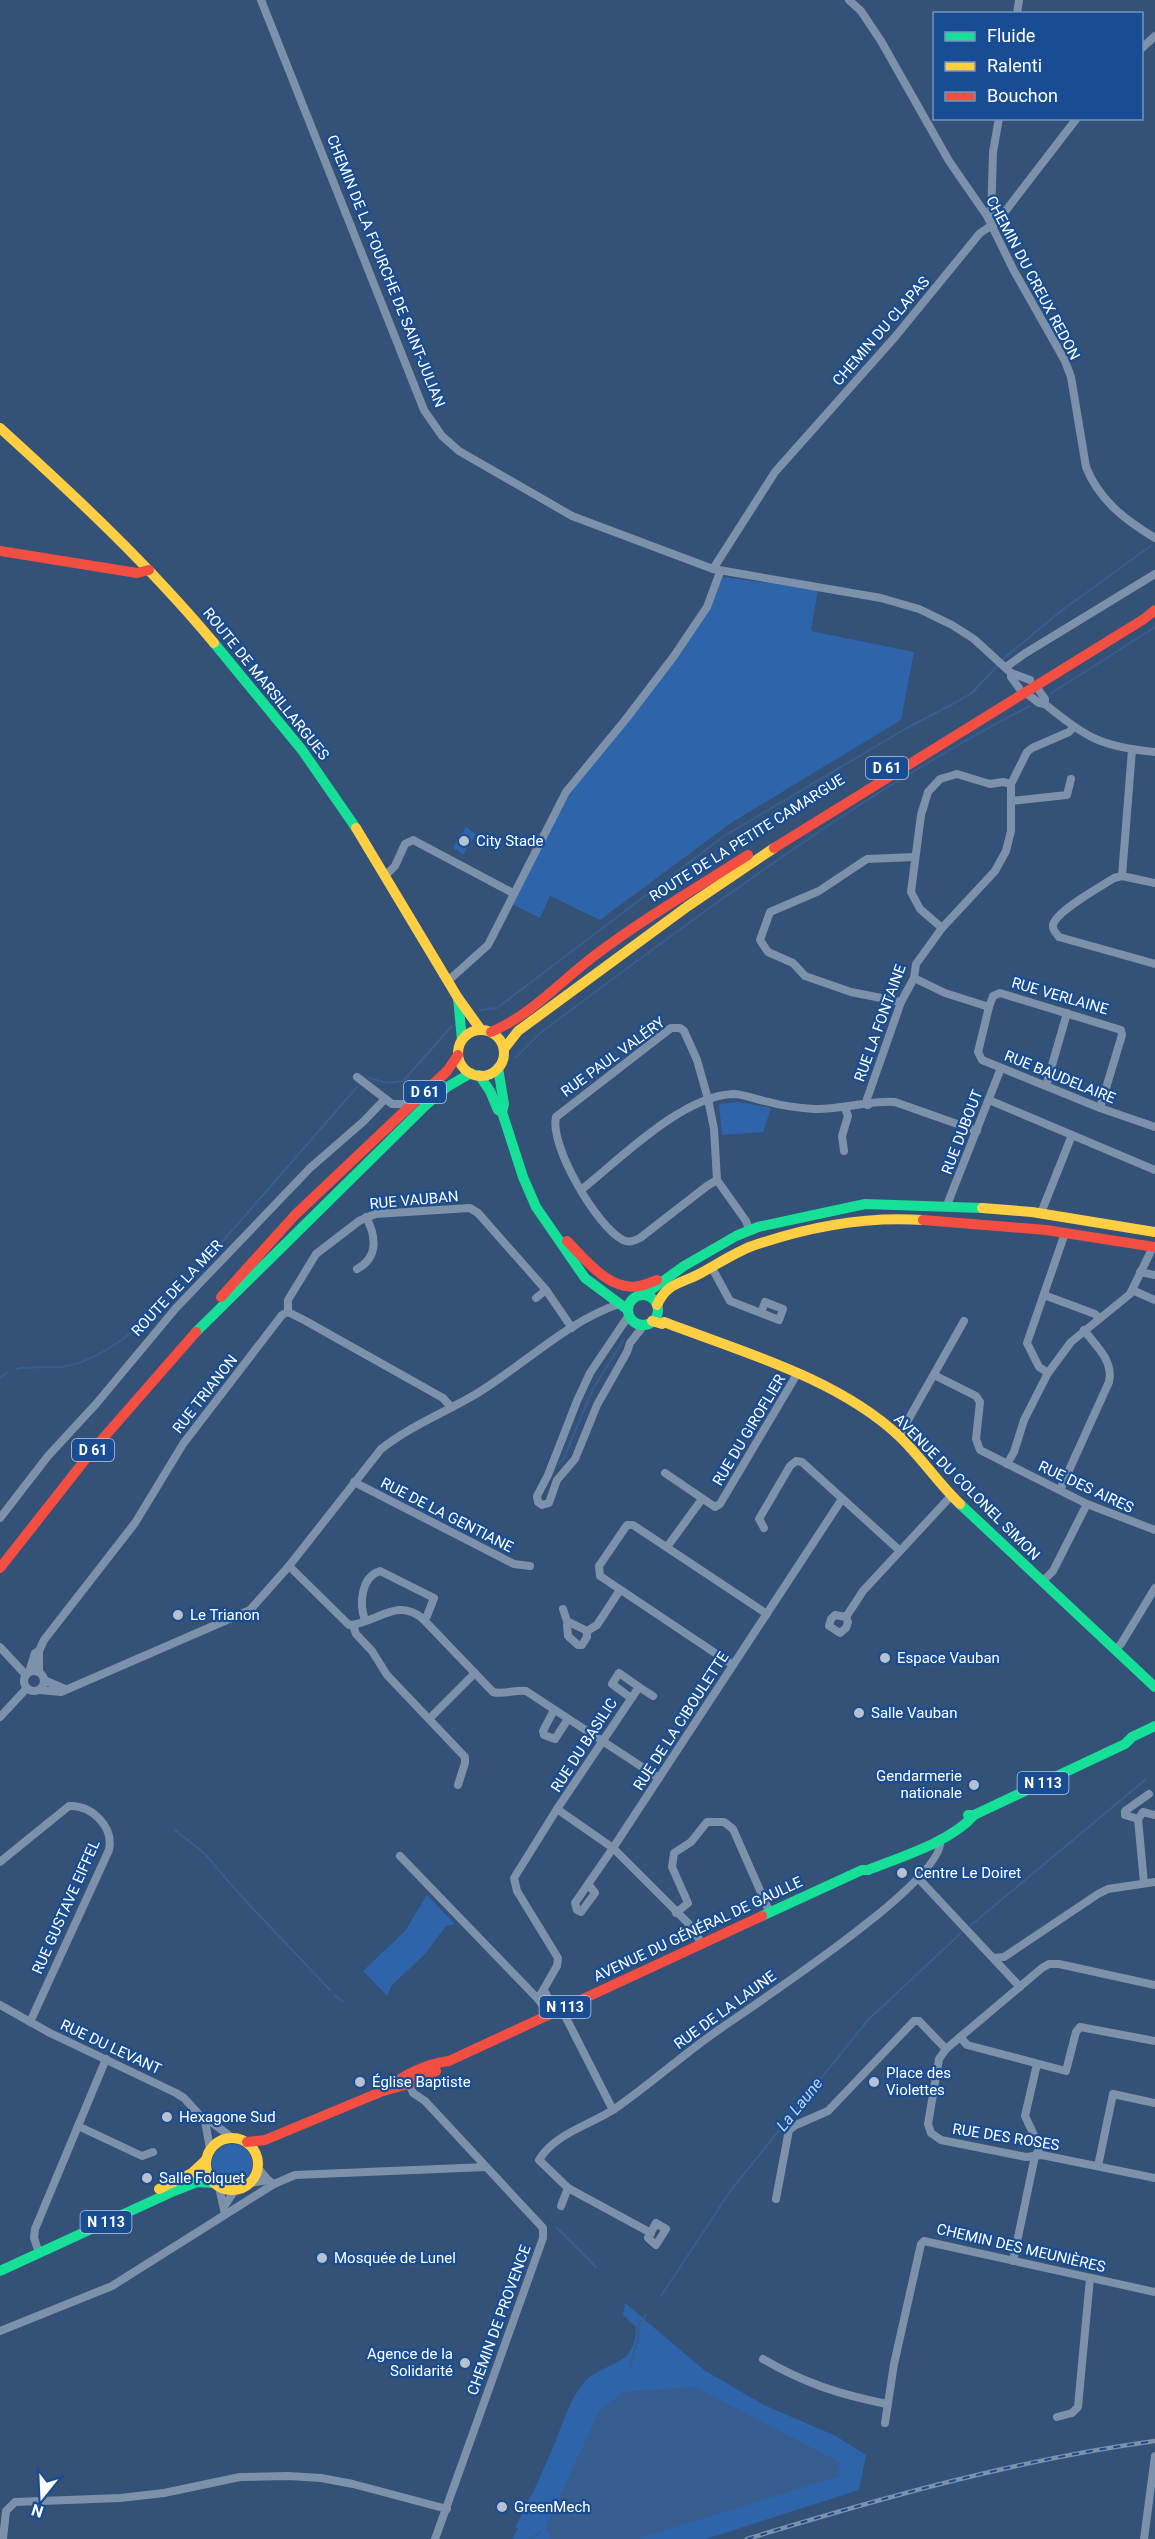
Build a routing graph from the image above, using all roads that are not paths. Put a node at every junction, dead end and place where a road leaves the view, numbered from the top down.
1 (261, 0) edge
2 (849, 0) edge
3 (1155, 36) edge
4 (1143, 47) edge
5 (999, 120) edge
6 (1076, 120) edge
7 (991, 227) junction
8 (0, 428) edge
9 (1155, 538) edge
10 (0, 551) edge
11 (149, 570) junction
12 (717, 571) junction
13 (1155, 574) edge
14 (1154, 611) edge
15 (1009, 670) junction
16 (1033, 683) junction
17 (1023, 690) junction
18 (1045, 704) junction
19 (1073, 728) junction
20 (1132, 750) junction
21 (1155, 752) edge
22 (1071, 779) dead end
23 (1011, 784) junction
24 (1011, 801) junction
25 (915, 857) junction
26 (386, 875) junction
27 (1122, 876) junction
28 (1155, 883) edge
29 (513, 893) junction
30 (942, 928) junction
31 (1155, 964) edge
32 (914, 978) junction
33 (449, 980) junction
34 (458, 998) junction
35 (901, 1002) junction
36 (989, 1007) junction
37 (1068, 1013) junction
38 (486, 1031) junction
39 (462, 1040) junction
40 (504, 1049) junction
41 (458, 1055) junction
42 (498, 1068) junction
43 (1001, 1068) junction
44 (475, 1074) junction
45 (357, 1077) dead end
46 (1046, 1086) junction
47 (708, 1099) junction
48 (989, 1100) junction
49 (388, 1102) junction
50 (413, 1104) junction
51 (868, 1105) junction
52 (845, 1108) junction
53 (1100, 1108) junction
54 (502, 1112) junction
55 (389, 1126) junction
56 (1155, 1127) edge
57 (977, 1131) junction
58 (1072, 1135) junction
59 (844, 1151) dead end
60 (1155, 1170) edge
61 (717, 1180) junction
62 (581, 1190) junction
63 (947, 1205) junction
64 (1041, 1213) junction
65 (366, 1217) junction
66 (750, 1231) junction
67 (1155, 1232) edge
68 (1065, 1233) junction
69 (555, 1235) junction
70 (1154, 1246) edge
71 (576, 1263) junction
72 (712, 1268) junction
73 (357, 1269) dead end
74 (1140, 1272) junction
75 (1155, 1275) edge
76 (661, 1281) junction
77 (546, 1290) junction
78 (1132, 1290) junction
79 (603, 1294) junction
80 (1044, 1295) junction
81 (640, 1296) junction
82 (536, 1298) dead end
83 (1155, 1300) edge
84 (604, 1308) junction
85 (625, 1309) junction
86 (288, 1312) junction
87 (761, 1313) dead end
88 (653, 1316) junction
89 (1099, 1318) junction
90 (964, 1321) dead end
91 (572, 1328) junction
92 (1084, 1330) junction
93 (192, 1336) junction
94 (1048, 1373) junction
95 (797, 1374) junction
96 (934, 1375) junction
97 (451, 1407) junction
98 (899, 1436) junction
99 (1007, 1464) junction
100 (665, 1473) dead end
101 (354, 1482) junction
102 (1060, 1490) junction
103 (951, 1496) junction
104 (702, 1499) junction
105 (842, 1499) junction
106 (1087, 1504) junction
107 (0, 1518) edge
108 (764, 1528) dead end
109 (1155, 1530) edge
110 (667, 1547) junction
111 (899, 1550) junction
112 (289, 1566) junction
113 (530, 1566) dead end
114 (0, 1568) edge
115 (1042, 1582) junction
116 (620, 1590) junction
117 (1154, 1593) edge
118 (563, 1609) dead end
119 (766, 1614) junction
120 (846, 1617) dead end
121 (423, 1619) junction
122 (365, 1620) junction
123 (568, 1624) junction
124 (353, 1625) junction
125 (587, 1631) junction
126 (0, 1647) edge
127 (1115, 1650) junction
128 (39, 1651) junction
129 (733, 1665) junction
130 (39, 1671) junction
131 (27, 1673) junction
132 (475, 1673) junction
133 (44, 1680) junction
134 (639, 1687) junction
135 (1155, 1687) edge
136 (27, 1688) junction
137 (40, 1689) junction
138 (65, 1689) junction
139 (653, 1696) dead end
140 (631, 1698) junction
141 (554, 1710) junction
142 (0, 1717) edge
143 (430, 1718) junction
144 (568, 1719) junction
145 (1155, 1726) edge
146 (1155, 1735) edge
147 (602, 1741) junction
148 (1125, 1744) junction
149 (659, 1778) junction
150 (458, 1785) dead end
151 (1149, 1794) dead end
152 (557, 1809) junction
153 (1155, 1815) edge
154 (1138, 1819) junction
155 (938, 1835) junction
156 (613, 1848) junction
157 (400, 1856) dead end
158 (0, 1862) edge
159 (919, 1878) junction
160 (1155, 1882) edge
161 (1144, 1883) junction
162 (589, 1885) dead end
163 (676, 1913) junction
164 (770, 1913) junction
165 (702, 1943) junction
166 (1004, 1957) junction
167 (994, 1958) junction
168 (1000, 1965) junction
169 (1155, 1985) edge
170 (1020, 1987) junction
171 (544, 1990) junction
172 (538, 1999) junction
173 (0, 2004) edge
174 (555, 2011) junction
175 (30, 2022) junction
176 (960, 2037) junction
177 (1155, 2041) edge
178 (946, 2049) junction
179 (106, 2059) junction
180 (448, 2061) junction
181 (1037, 2064) junction
182 (409, 2084) junction
183 (383, 2091) junction
184 (1155, 2103) edge
185 (613, 2110) junction
186 (338, 2111) junction
187 (205, 2121) junction
188 (78, 2126) junction
189 (231, 2137) junction
190 (247, 2142) junction
191 (153, 2152) dead end
192 (208, 2154) junction
193 (1035, 2156) junction
194 (258, 2164) junction
195 (1098, 2166) junction
196 (486, 2167) junction
197 (1155, 2178) edge
198 (271, 2182) junction
199 (250, 2183) junction
200 (216, 2185) junction
201 (568, 2188) junction
202 (235, 2190) junction
203 (776, 2199) dead end
204 (225, 2205) junction
205 (561, 2206) dead end
206 (225, 2214) junction
207 (651, 2234) dead end
208 (37, 2247) junction
209 (1013, 2261) junction
210 (0, 2262) edge
211 (0, 2271) edge
212 (1090, 2278) junction
213 (1155, 2292) edge
214 (0, 2331) edge
215 (763, 2359) dead end
216 (887, 2404) junction
217 (1057, 2417) dead end
218 (885, 2423) dead end
219 (1155, 2456) edge
220 (447, 2509) junction
221 (3, 2539) edge
222 (435, 2539) edge
223 (1144, 2539) edge

1 - 12 street, CHEMIN DE LA FOURCHE DE SAINT-JULIAN
2 - 7 street, CHEMIN DU CREUX REDON
3 - 4 street
5 - 7 street
6 - 7 street, CHEMIN DU CLAPAS
7 - 9 street, CHEMIN DU CREUX REDON
7 - 12 street, CHEMIN DU CLAPAS
8 - 11 main road, ROUTE DE MARSILLARGUES
10 - 11 main road
11 - 26 main road, ROUTE DE MARSILLARGUES
12 - 15 street, CHEMIN DE LA FOURCHE DE SAINT-JULIAN
12 - 29 street, CHEMIN DU CLAPAS
13 - 15 street
14 - 16 main road, ROUTE DE LA PETITE CAMARGUE / D 61
15 - 16 street, CHEMIN DE LA FOURCHE DE SAINT-JULIAN
15 - 17 street, CHEMIN DE LA FOURCHE DE SAINT-JULIAN
16 - 17 main road, ROUTE DE LA PETITE CAMARGUE / D 61
16 - 18 street
17 - 18 street
17 - 38 main road, ROUTE DE LA PETITE CAMARGUE / D 61
17 - 40 main road, ROUTE DE LA PETITE CAMARGUE / D 61
18 - 19 street
19 - 20 street
19 - 23 street, RUE LA FONTAINE
20 - 21 street
20 - 27 street
22 - 24 street
23 - 24 street, RUE LA FONTAINE
23 - 25 street
24 - 30 street, RUE LA FONTAINE
25 - 30 street
25 - 35 street
26 - 29 street
26 - 33 main road, ROUTE DE MARSILLARGUES
27 - 28 street
27 - 31 street
29 - 33 street, CHEMIN DU CLAPAS
30 - 32 street, RUE LA FONTAINE
32 - 35 street, RUE LA FONTAINE
32 - 36 street
33 - 34 main road, ROUTE DE MARSILLARGUES
34 - 38 main road, ROUTE DE MARSILLARGUES
34 - 39 main road, ROUTE DE MARSILLARGUES
35 - 51 street, RUE LA FONTAINE
36 - 37 street, RUE VERLAINE
36 - 43 street, RUE BAUDELAIRE
37 - 46 street
37 - 53 street, RUE VERLAINE
38 - 39 main road
38 - 40 main road
39 - 41 main road
40 - 42 main road
41 - 44 main road
41 - 50 main road, D 61
42 - 44 main road
42 - 54 main road
43 - 46 street, RUE BAUDELAIRE
43 - 48 street, RUE DUBOUT
44 - 54 main road
44 - 93 main road, D 61
45 - 49 street
46 - 53 street, RUE BAUDELAIRE
47 - 52 street
47 - 61 street, RUE PAUL VALÉRY
47 - 62 street
47 - 62 street, RUE PAUL VALÉRY
48 - 57 street, RUE DUBOUT
48 - 58 street
49 - 50 street
49 - 55 street
49 - 107 street, ROUTE DE LA MER
50 - 55 main road, D 61
51 - 52 street
51 - 57 street
52 - 59 street
53 - 56 street, RUE BAUDELAIRE
54 - 69 main road
55 - 93 main road, D 61
57 - 63 street, RUE DUBOUT
58 - 60 street
58 - 64 street
61 - 62 street, RUE PAUL VALÉRY
61 - 66 street
63 - 64 main road
63 - 66 main road
64 - 67 main road
65 - 73 street
65 - 77 street, RUE VAUBAN
65 - 86 street, RUE VAUBAN
66 - 76 main road
68 - 70 main road
68 - 72 main road
68 - 80 street
69 - 71 main road
69 - 76 main road
70 - 74 street
71 - 79 main road
71 - 81 main road
72 - 87 street
72 - 88 main road
74 - 75 street
74 - 78 street
76 - 81 main road
77 - 82 street
77 - 91 street, RUE VAUBAN
78 - 83 street
78 - 89 street
79 - 84 street
79 - 85 main road
80 - 89 street
80 - 94 street
81 - 85 main road
81 - 88 main road
84 - 85 street
84 - 91 street
85 - 88 main road
85 - 88 street
86 - 97 street
86 - 128 street, RUE TRIANON
88 - 95 main road, AVENUE DU COLONEL SIMON
89 - 92 street
90 - 96 street
91 - 97 street
92 - 94 street
92 - 102 street
93 - 114 main road, D 61
94 - 99 street
95 - 98 main road, AVENUE DU COLONEL SIMON
95 - 104 street, RUE DU GIROFLIER
96 - 98 street
96 - 99 street, RUE DES AIRES
97 - 101 street
98 - 103 main road, AVENUE DU COLONEL SIMON
99 - 102 street, RUE DES AIRES
100 - 104 street, RUE DU GIROFLIER
101 - 112 street
101 - 113 street, RUE DE LA GENTIANE
102 - 106 street, RUE DES AIRES
103 - 111 street
103 - 115 main road, AVENUE DU COLONEL SIMON
104 - 110 street
105 - 108 street
105 - 111 street
105 - 119 street, RUE DE LA CIBOULETTE
106 - 109 street, RUE DES AIRES
106 - 115 street
110 - 116 street
110 - 119 street
111 - 120 street
112 - 124 street
112 - 138 street
115 - 127 main road, AVENUE DU COLONEL SIMON
116 - 125 street
116 - 129 street
117 - 127 street
118 - 123 street
119 - 129 street, RUE DE LA CIBOULETTE
121 - 122 street
121 - 122 street
121 - 132 street
122 - 124 street
123 - 125 street
123 - 125 street
124 - 143 street
126 - 131 street
127 - 135 main road, AVENUE DU COLONEL SIMON
128 - 130 street
128 - 131 street, RUE TRIANON
129 - 149 street, RUE DE LA CIBOULETTE
130 - 131 street
130 - 133 street
131 - 136 street
132 - 141 street
132 - 143 street
133 - 137 street
133 - 138 street
134 - 139 street, RUE DU BASILIC
134 - 140 street, RUE DU BASILIC
134 - 140 street, RUE DU BASILIC
136 - 137 street
136 - 142 street
137 - 138 street
140 - 147 street, RUE DU BASILIC
141 - 144 street
141 - 144 street
143 - 150 street
144 - 147 street
145 - 148 main road, AVENUE DU GÉNÉRAL DE GAULLE / N 113
146 - 148 main road, AVENUE DU GÉNÉRAL DE GAULLE / N 113
147 - 149 street
147 - 152 street, RUE DU BASILIC
148 - 155 main road, AVENUE DU GÉNÉRAL DE GAULLE / N 113
149 - 156 street, RUE DE LA CIBOULETTE
151 - 154 street
152 - 156 street, RUE DU BASILIC
152 - 171 street
153 - 154 street
154 - 161 street
155 - 159 street, RUE DE LA LAUNE
155 - 164 main road, AVENUE DU GÉNÉRAL DE GAULLE / N 113
156 - 162 street, RUE DE LA CIBOULETTE
156 - 163 street
157 - 172 street
158 - 175 street, RUE GUSTAVE EIFFEL
159 - 167 street
159 - 185 street, RUE DE LA LAUNE
160 - 161 street
161 - 166 street
163 - 164 street
163 - 165 street
164 - 165 main road, AVENUE DU GÉNÉRAL DE GAULLE / N 113
165 - 174 main road, AVENUE DU GÉNÉRAL DE GAULLE / N 113
166 - 167 street
166 - 168 street
167 - 168 street
168 - 170 street
169 - 170 street, RUE DES ROSES
170 - 176 street, RUE DES ROSES
171 - 172 street
171 - 174 street
172 - 174 street
173 - 175 street, RUE DU LEVANT
174 - 180 main road, AVENUE DU GÉNÉRAL DE GAULLE / N 113
174 - 185 street
175 - 179 street, RUE DU LEVANT
176 - 178 street, RUE DES ROSES
176 - 181 street
177 - 181 street
178 - 193 street, RUE DES ROSES
178 - 203 street
179 - 187 street, RUE DU LEVANT
179 - 188 street
180 - 182 main road, AVENUE DU GÉNÉRAL DE GAULLE / N 113
180 - 183 main road, AVENUE DU GÉNÉRAL DE GAULLE / N 113
181 - 193 street
182 - 183 main road, AVENUE DU GÉNÉRAL DE GAULLE / N 113
182 - 196 street, CHEMIN DE PROVENCE
183 - 186 main road, N 113
184 - 195 street
185 - 201 street, RUE DE LA LAUNE
186 - 190 main road, N 113
186 - 194 main road, N 113
187 - 189 street, RUE DU LEVANT
187 - 192 street
188 - 191 street
188 - 208 street
189 - 190 main road
189 - 192 main road
190 - 194 main road
192 - 200 main road
192 - 208 main road, N 113
193 - 195 street, RUE DES ROSES
193 - 209 street
194 - 198 street
194 - 199 main road
195 - 197 street, RUE DES ROSES
196 - 198 street
196 - 220 street, CHEMIN DE PROVENCE
198 - 199 street
198 - 206 street
199 - 202 main road
200 - 202 main road
200 - 204 street
200 - 211 main road, N 113
201 - 205 street
201 - 207 street
202 - 204 street
204 - 206 street
206 - 214 street
208 - 210 main road, N 113
209 - 212 street, CHEMIN DES MEUNIÈRES
209 - 216 street, CHEMIN DES MEUNIÈRES
212 - 213 street, CHEMIN DES MEUNIÈRES
212 - 217 street
215 - 216 street
216 - 218 street, CHEMIN DES MEUNIÈRES
219 - 223 street
220 - 221 street
220 - 222 street, CHEMIN DE PROVENCE

